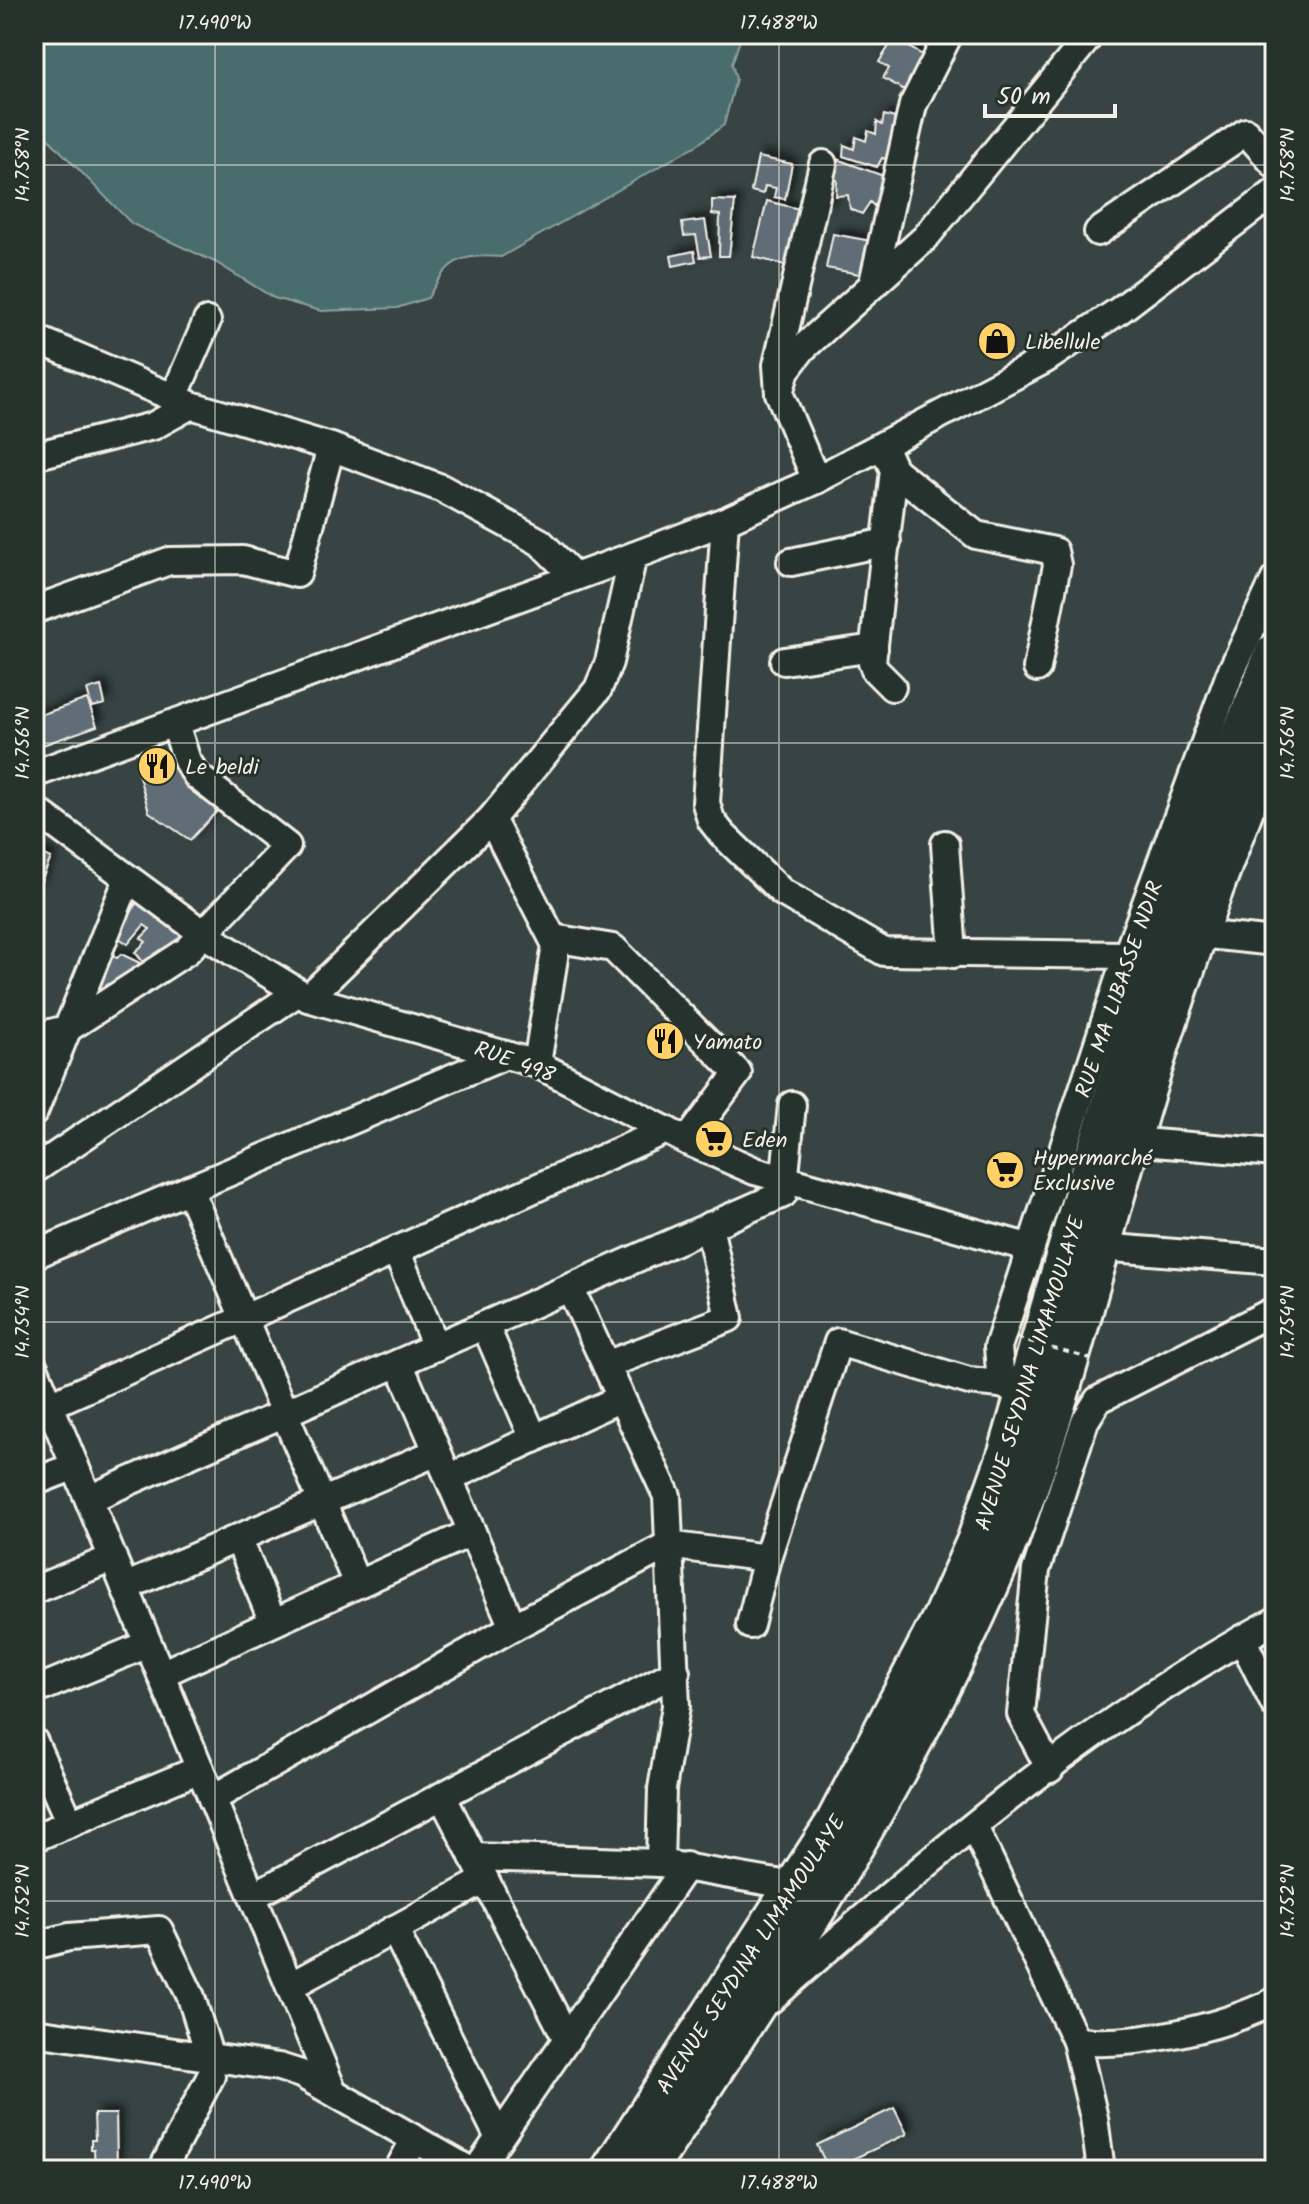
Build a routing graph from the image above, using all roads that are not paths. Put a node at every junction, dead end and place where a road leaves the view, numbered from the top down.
1 (949, 34) edge
2 (1091, 34) edge
3 (823, 164) dead end
4 (1275, 165) edge
5 (1275, 192) edge
6 (1098, 232) dead end
7 (873, 283) junction
8 (207, 321) dead end
9 (34, 338) edge
10 (779, 393) junction
11 (183, 401) junction
12 (331, 447) junction
13 (34, 456) edge
14 (888, 458) junction
15 (816, 480) junction
16 (725, 521) junction
17 (887, 542) junction
18 (633, 556) junction
19 (791, 562) dead end
20 (575, 577) junction
21 (1275, 579) edge
22 (34, 610) edge
23 (874, 648) junction
24 (1275, 653) edge
25 (784, 661) dead end
26 (1037, 668) dead end
27 (892, 687) dead end
28 (175, 724) junction
29 (1275, 731) edge
30 (34, 774) edge
31 (34, 809) edge
32 (491, 819) junction
33 (945, 844) dead end
34 (128, 878) junction
35 (1199, 934) junction
36 (205, 935) junction
37 (553, 938) junction
38 (1275, 942) edge
39 (953, 954) junction
40 (1127, 955) junction
41 (302, 996) junction
42 (67, 1029) junction
43 (34, 1037) edge
44 (506, 1055) junction
45 (537, 1064) junction
46 (792, 1105) dead end
47 (34, 1112) edge
48 (676, 1136) junction
49 (1130, 1141) junction
50 (1275, 1153) edge
51 (34, 1170) edge
52 (784, 1180) junction
53 (189, 1189) junction
54 (709, 1226) junction
55 (1101, 1247) junction
56 (1031, 1248) junction
57 (396, 1250) junction
58 (34, 1255) edge
59 (1275, 1261) edge
60 (570, 1288) junction
61 (1275, 1310) edge
62 (244, 1319) junction
63 (485, 1325) junction
64 (436, 1347) junction
65 (399, 1363) junction
66 (606, 1365) junction
67 (34, 1367) edge
68 (1013, 1388) junction
69 (621, 1398) junction
70 (50, 1405) junction
71 (284, 1413) junction
72 (534, 1439) junction
73 (437, 1452) junction
74 (75, 1466) junction
75 (449, 1478) junction
76 (34, 1482) edge
77 (89, 1499) junction
78 (322, 1501) junction
79 (472, 1532) junction
80 (238, 1538) junction
81 (668, 1545) junction
82 (113, 1558) junction
83 (767, 1558) junction
84 (357, 1584) junction
85 (125, 1587) junction
86 (34, 1590) edge
87 (1275, 1621) edge
88 (273, 1622) junction
89 (750, 1625) dead end
90 (513, 1627) junction
91 (1242, 1639) junction
92 (148, 1644) junction
93 (676, 1672) junction
94 (161, 1674) junction
95 (34, 1691) edge
96 (1275, 1705) edge
97 (34, 1742) edge
98 (200, 1769) junction
99 (1050, 1769) junction
100 (442, 1796) junction
101 (212, 1799) junction
102 (70, 1823) junction
103 (974, 1827) junction
104 (34, 1838) edge
105 (673, 1864) junction
106 (479, 1869) junction
107 (794, 1886) junction
108 (253, 1896) junction
109 (394, 1929) junction
110 (34, 1946) edge
111 (290, 1986) junction
112 (1275, 2001) edge
113 (749, 2019) junction
114 (34, 2032) edge
115 (567, 2039) junction
116 (1076, 2041) junction
117 (210, 2067) junction
118 (332, 2089) junction
119 (499, 2138) junction
120 (415, 2139) junction
121 (162, 2170) edge
122 (398, 2170) edge
123 (469, 2170) edge
124 (477, 2170) edge
125 (611, 2170) edge
126 (647, 2170) edge
127 (1101, 2170) edge

1 - 7 street
2 - 7 street
3 - 10 street
4 - 6 street
5 - 14 street
7 - 10 street
8 - 11 street
9 - 11 street
10 - 15 street
11 - 12 street
11 - 13 street
12 - 20 street
12 - 22 street
14 - 15 street
14 - 17 street
14 - 26 street
15 - 16 street
16 - 18 street
16 - 39 street
17 - 19 street
17 - 23 street
18 - 20 street
18 - 32 street
20 - 28 street
21 - 40 street, RUE MA LIBASSE NDIR
23 - 25 street
23 - 27 street
24 - 68 highway, AVENUE SEYDINA LIMAMOULAYE
28 - 30 street
28 - 36 street
29 - 35 highway, AVENUE SEYDINA LIMAMOULAYE
31 - 34 street, RUE 498
32 - 37 street
32 - 41 street
33 - 39 street
34 - 36 street, RUE 498
34 - 42 street
35 - 38 street
35 - 49 highway, AVENUE SEYDINA LIMAMOULAYE
36 - 41 street, RUE 498
36 - 42 street
37 - 45 street
37 - 48 street
39 - 40 street
40 - 56 street, RUE MA LIBASSE NDIR
41 - 44 street, RUE 498
41 - 51 street
42 - 43 street
42 - 47 street
44 - 45 street, RUE 498
44 - 53 street
45 - 48 street, RUE 498
46 - 52 street
48 - 52 street, RUE 498
48 - 57 street
49 - 50 street
49 - 55 highway, AVENUE SEYDINA LIMAMOULAYE
52 - 54 street
52 - 56 street, RUE 498
53 - 58 street
53 - 62 street
54 - 60 street
54 - 66 street
55 - 59 street
55 - 113 highway, AVENUE SEYDINA LIMAMOULAYE
56 - 68 street, RUE MA LIBASSE NDIR
57 - 62 street
57 - 64 street
60 - 63 street
60 - 66 street
61 - 99 street
62 - 70 street
62 - 71 street
63 - 64 street
63 - 72 street
64 - 65 street
65 - 71 street
65 - 73 street
66 - 69 street
67 - 70 street
68 - 83 street
68 - 107 highway, AVENUE SEYDINA LIMAMOULAYE
69 - 72 street
69 - 81 street
70 - 74 street
71 - 77 street
71 - 78 street
72 - 75 street
73 - 75 street
73 - 78 street
74 - 76 street
74 - 77 street
75 - 79 street
77 - 82 street
78 - 80 street
78 - 84 street
79 - 84 street
79 - 90 street
80 - 85 street
80 - 88 street
81 - 83 street
81 - 90 street
81 - 93 street
82 - 85 street
82 - 86 street
83 - 89 street
84 - 88 street
85 - 92 street
87 - 91 street
88 - 94 street
90 - 101 street
91 - 96 street
91 - 99 street
92 - 94 street
92 - 95 street
93 - 100 street
93 - 105 street
94 - 98 street
97 - 102 street
98 - 101 street
98 - 102 street
99 - 103 street
100 - 106 street
100 - 108 street
101 - 108 street
102 - 104 street
103 - 113 street
103 - 116 street
105 - 106 street
105 - 107 street
105 - 115 street
106 - 109 street
106 - 115 street
107 - 125 highway, AVENUE SEYDINA LIMAMOULAYE
108 - 111 street
109 - 111 street
109 - 119 street
110 - 117 street
111 - 118 street
112 - 116 street
113 - 126 highway, AVENUE SEYDINA LIMAMOULAYE
114 - 117 street
115 - 119 street
116 - 127 street
117 - 118 street
117 - 121 street
118 - 120 street
119 - 124 street
120 - 122 street
120 - 123 street

